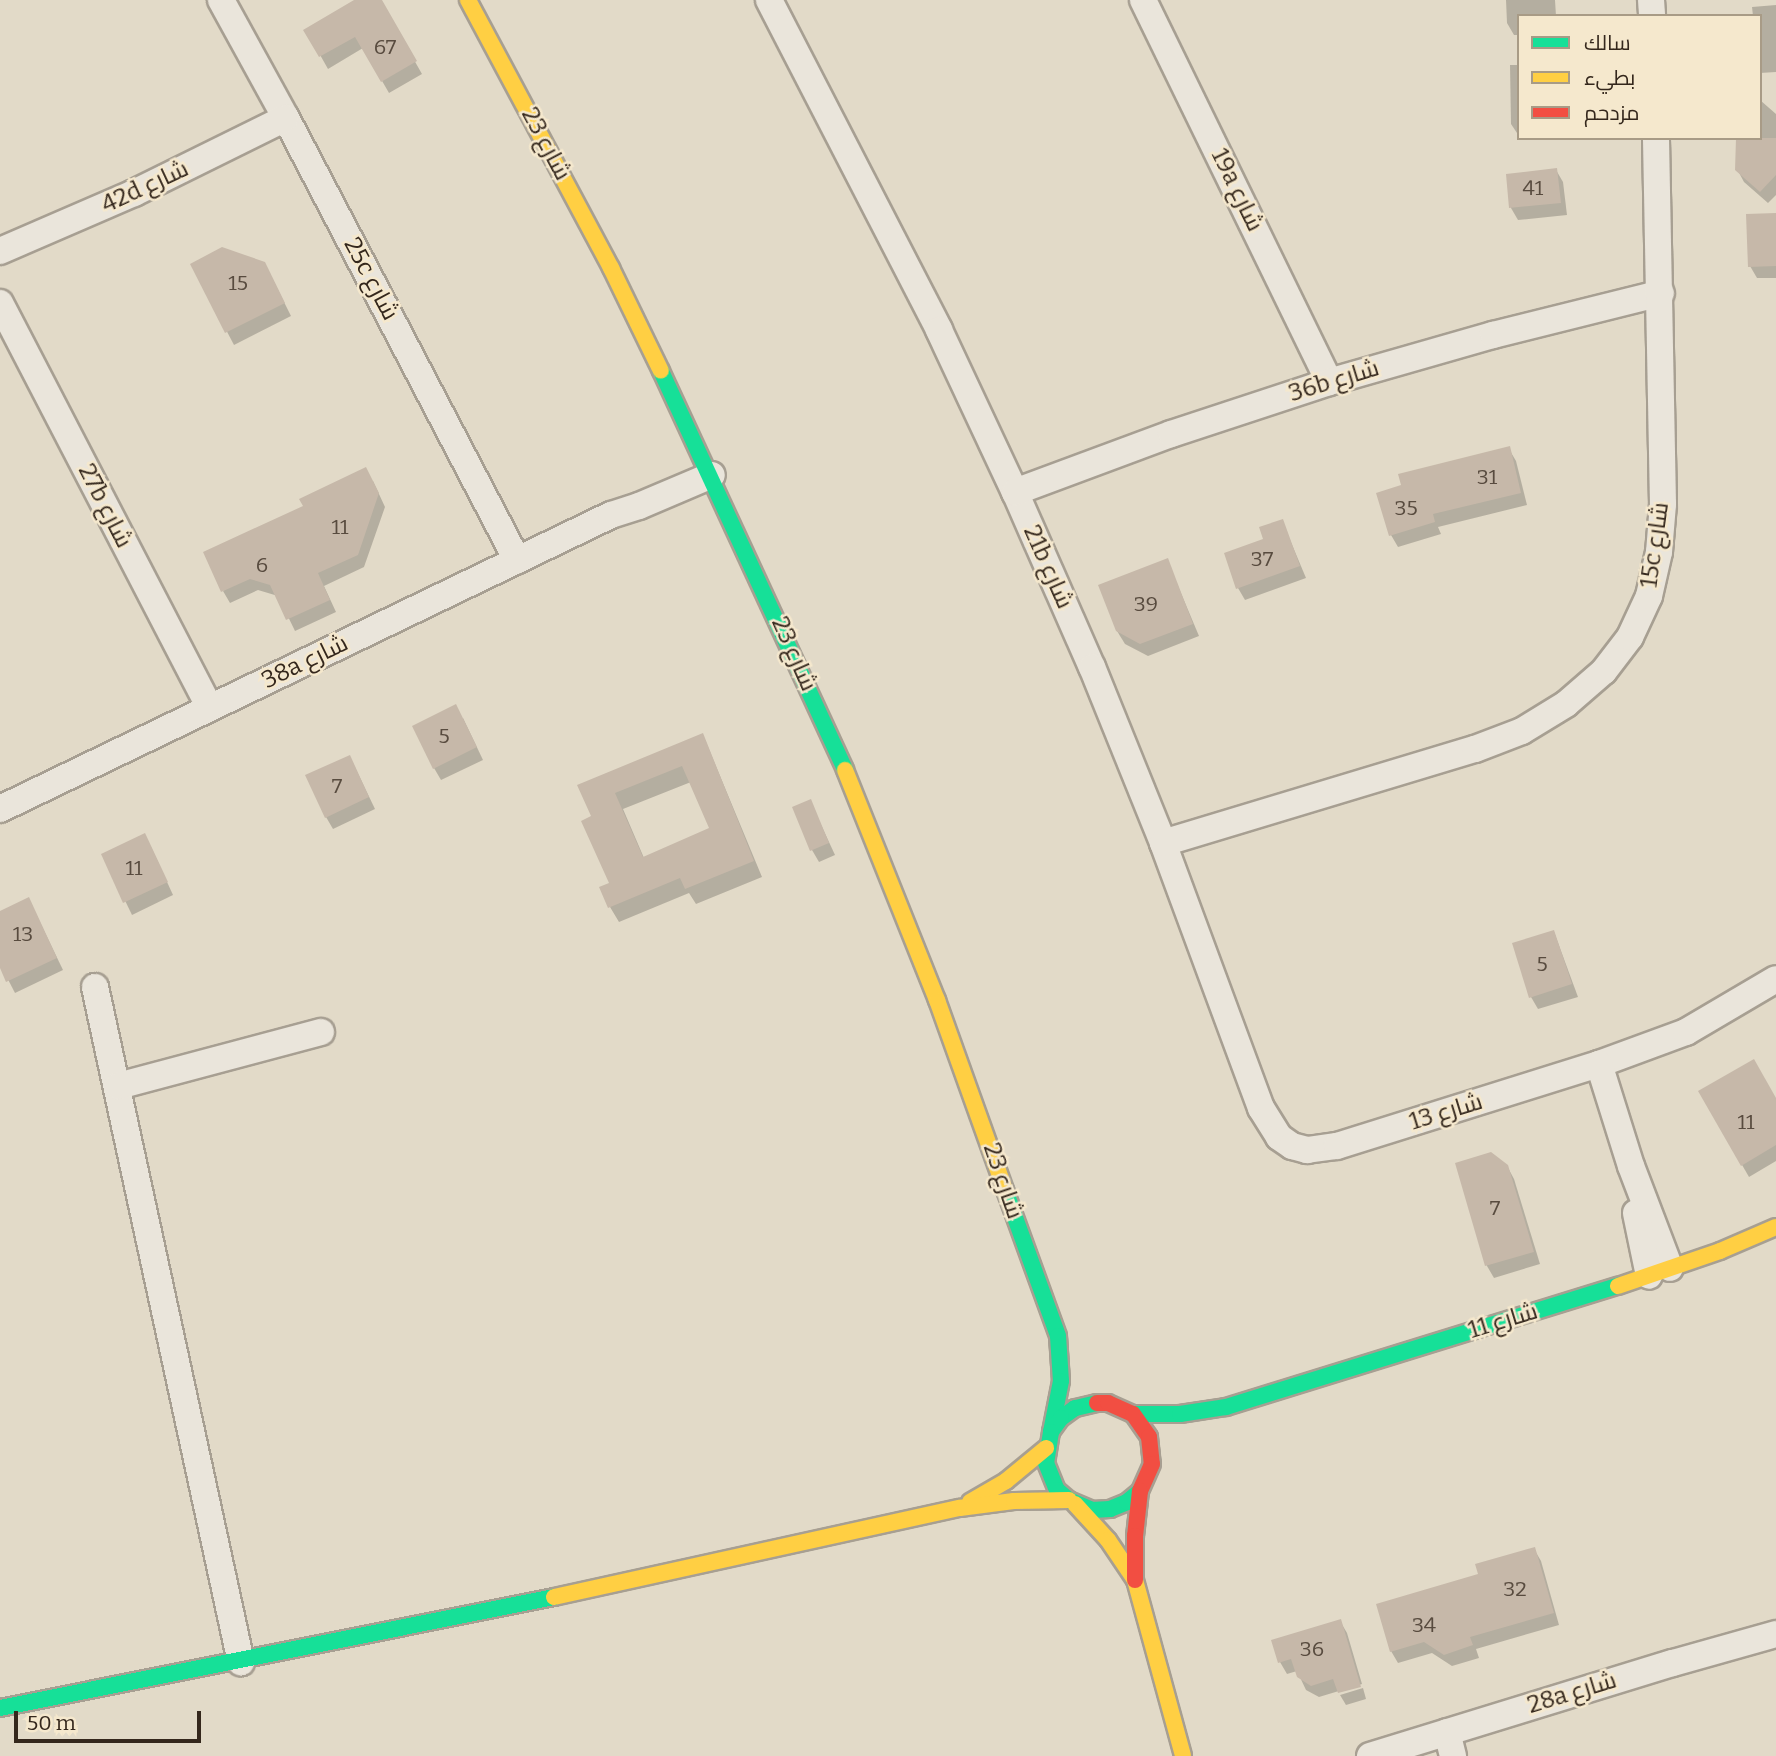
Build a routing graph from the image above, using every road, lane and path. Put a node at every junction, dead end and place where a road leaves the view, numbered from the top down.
1 (221, 0) edge
2 (468, 0) edge
3 (769, 0) edge
4 (1143, 0) edge
5 (286, 118) junction
6 (1656, 140) edge
7 (0, 251) edge
8 (1661, 293) junction
9 (0, 303) edge
10 (1329, 382) junction
11 (707, 466) junction
12 (1015, 492) junction
13 (517, 560) junction
14 (210, 708) junction
15 (0, 809) edge
16 (1164, 843) junction
17 (1776, 979) edge
18 (95, 987) dead end
19 (321, 1032) dead end
20 (1599, 1065) junction
21 (118, 1086) junction
22 (1292, 1146) joint
23 (1776, 1227) edge
24 (1659, 1272) junction
25 (1058, 1336) junction
26 (1080, 1367) dead end
27 (1093, 1385) dead end
28 (1108, 1403) junction
29 (1226, 1407) junction
30 (1133, 1414) junction
31 (1197, 1426) dead end
32 (1051, 1432) junction
33 (1046, 1448) junction
34 (1169, 1448) dead end
35 (1152, 1464) junction
36 (1140, 1491) junction
37 (1072, 1502) junction
38 (960, 1508) junction
39 (1135, 1580) junction
40 (1776, 1634) edge
41 (242, 1662) junction
42 (0, 1708) edge
43 (1450, 1744) edge
44 (1183, 1756) edge
45 (1370, 1756) edge

1 - 5 street, 25c شارع
2 - 11 street, شارع 23
3 - 12 street, 21b شارع
4 - 10 street, 19a شارع
5 - 7 street, 42d شارع
5 - 13 street, 25c شارع
6 - 8 street, 15c شارع
8 - 10 street, 36b شارع
8 - 16 street, 15c شارع
9 - 14 street, 27b شارع
10 - 12 street, 36b شارع
11 - 13 street, 38a شارع
11 - 25 street, شارع 23
12 - 16 street, 21b شارع
13 - 14 street, 38a شارع
14 - 15 street, 38a شارع
16 - 22 street, 21b شارع
17 - 20 street, شارع 13
18 - 21 street
19 - 21 street
20 - 22 street, شارع 13
20 - 24 street
21 - 41 street
23 - 24 street, شارع 11
24 - 29 street, شارع 11
25 - 26 street, شارع 23
25 - 32 street, شارع 23
27 - 28 street
28 - 30 street
28 - 32 street
29 - 30 street, شارع 11
29 - 31 street, شارع 11
30 - 35 street
32 - 33 street
33 - 37 street
33 - 38 street
34 - 35 street
35 - 36 street
36 - 37 street
36 - 39 street
37 - 38 street
37 - 39 street
38 - 41 street
39 - 44 street
40 - 43 street, 28a شارع
41 - 42 street
43 - 45 street, 28a شارع

